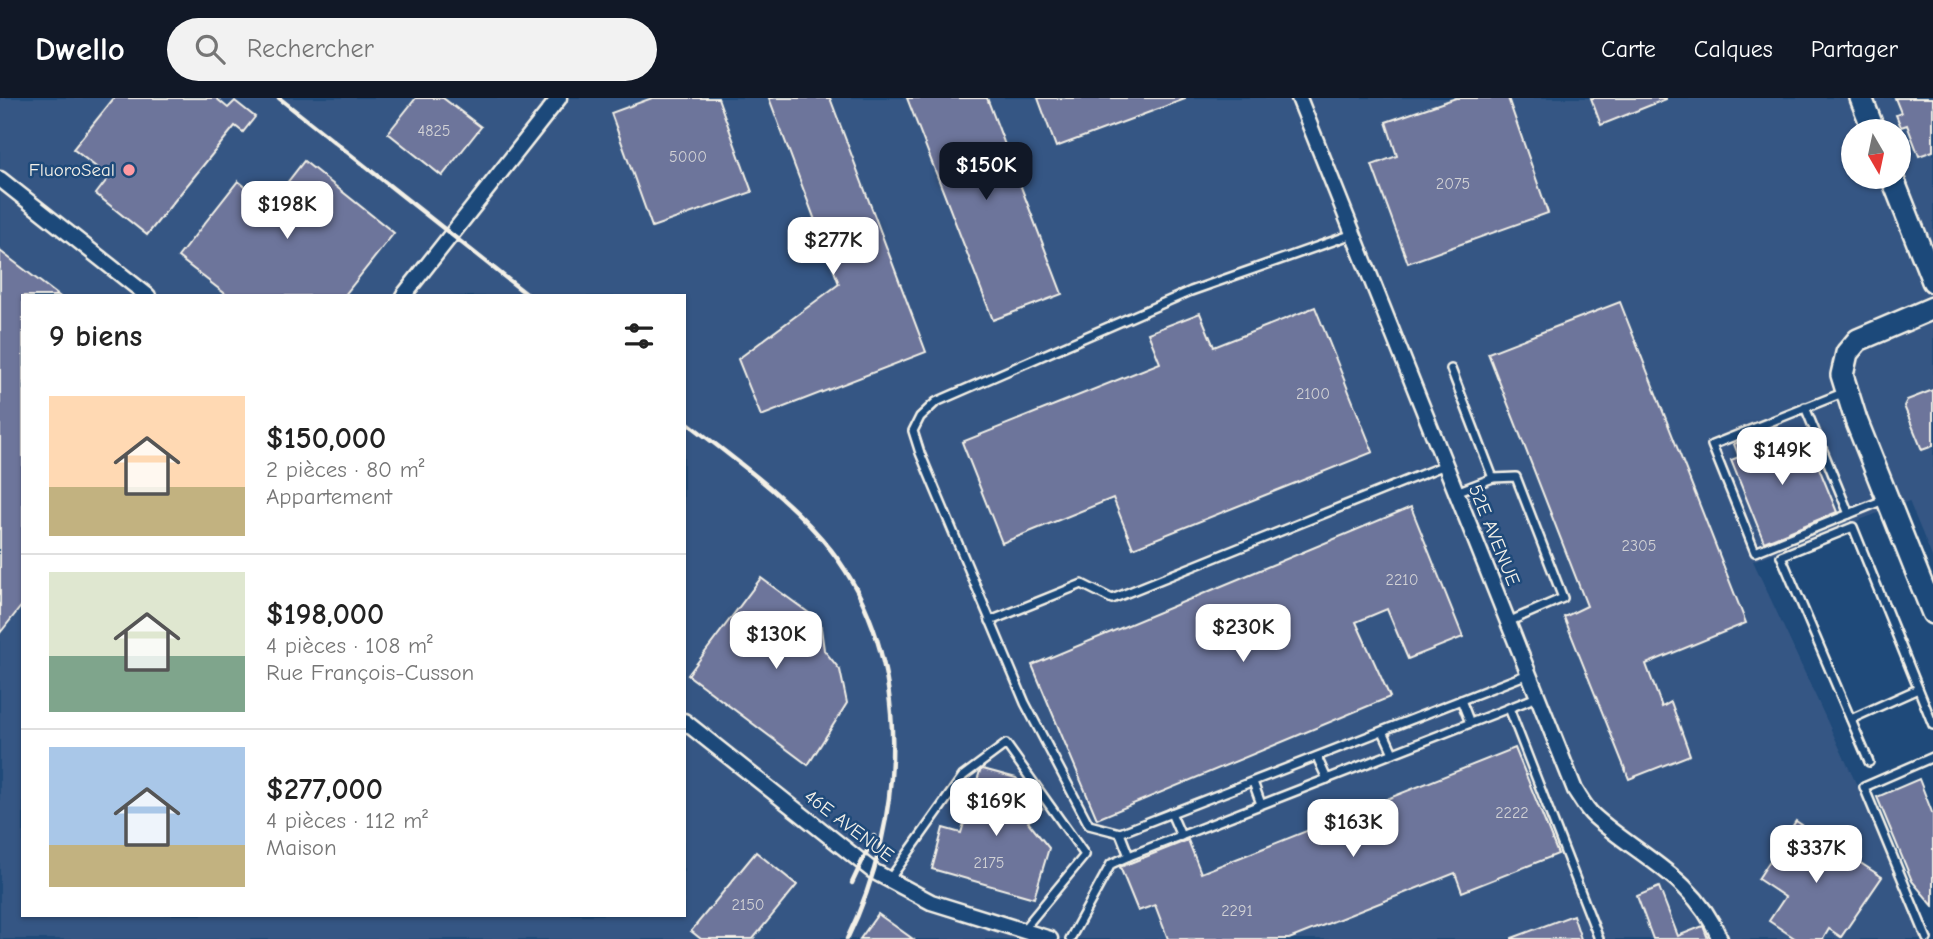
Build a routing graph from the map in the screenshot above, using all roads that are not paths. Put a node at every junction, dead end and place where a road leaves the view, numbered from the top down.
1 (559, 98) edge
2 (1299, 98) edge
3 (1861, 98) edge
4 (1869, 119) edge
5 (0, 179) edge
6 (1897, 189) edge
7 (1353, 234) junction
8 (1933, 281) edge
9 (145, 294) edge
10 (405, 294) edge
11 (1933, 308) edge
12 (1451, 369) dead end
13 (1846, 391) junction
14 (1805, 407) junction
15 (1445, 465) junction
16 (1493, 478) junction
17 (1456, 492) junction
18 (1887, 498) junction
19 (1849, 514) junction
20 (1933, 613) edge
21 (990, 621) junction
22 (1508, 622) junction
23 (1528, 674) junction
24 (1918, 689) junction
25 (1538, 697) junction
26 (1461, 700) junction
27 (1509, 708) junction
28 (1850, 719) junction
29 (686, 723) edge
30 (1470, 723) junction
31 (1933, 725) edge
32 (1383, 731) junction
33 (1393, 753) junction
34 (1317, 757) junction
35 (1933, 757) edge
36 (1869, 762) dead end
37 (1327, 779) junction
38 (1253, 782) junction
39 (1261, 804) junction
40 (1171, 813) junction
41 (1120, 833) junction
42 (1181, 836) junction
43 (1129, 856) junction
44 (889, 880) junction
45 (1019, 935) edge
46 (1050, 939) edge
47 (1070, 939) edge
48 (1599, 939) edge
49 (1720, 939) edge
50 (1927, 939) edge

1 - 10 street
2 - 7 street, 52E AVENUE
3 - 4 street
5 - 9 street
6 - 8 street
7 - 15 street, 52E AVENUE
7 - 21 lane
11 - 13 street
12 - 16 lane
13 - 14 lane
13 - 18 street
14 - 19 lane
14 - 19 lane
15 - 17 street, 52E AVENUE
15 - 21 lane
16 - 17 lane
16 - 22 lane
17 - 22 street, 52E AVENUE
18 - 19 lane
18 - 20 street
21 - 41 lane
22 - 23 street, 52E AVENUE
23 - 25 street, 52E AVENUE
23 - 26 lane
24 - 28 lane
24 - 28 lane
24 - 31 lane
25 - 27 lane
25 - 49 street, 52E AVENUE
26 - 30 lane
26 - 32 lane
27 - 30 lane
27 - 48 lane
28 - 36 lane
29 - 44 street, 46E AVENUE
30 - 33 lane
32 - 33 lane
32 - 34 lane
33 - 37 lane
34 - 37 lane
34 - 38 lane
35 - 50 lane
37 - 39 lane
38 - 39 lane
38 - 40 lane
39 - 42 lane
40 - 41 lane
40 - 42 lane
41 - 43 lane
42 - 43 lane
43 - 47 lane
44 - 45 street, 46E AVENUE
44 - 45 lane
45 - 46 street, 46E AVENUE

